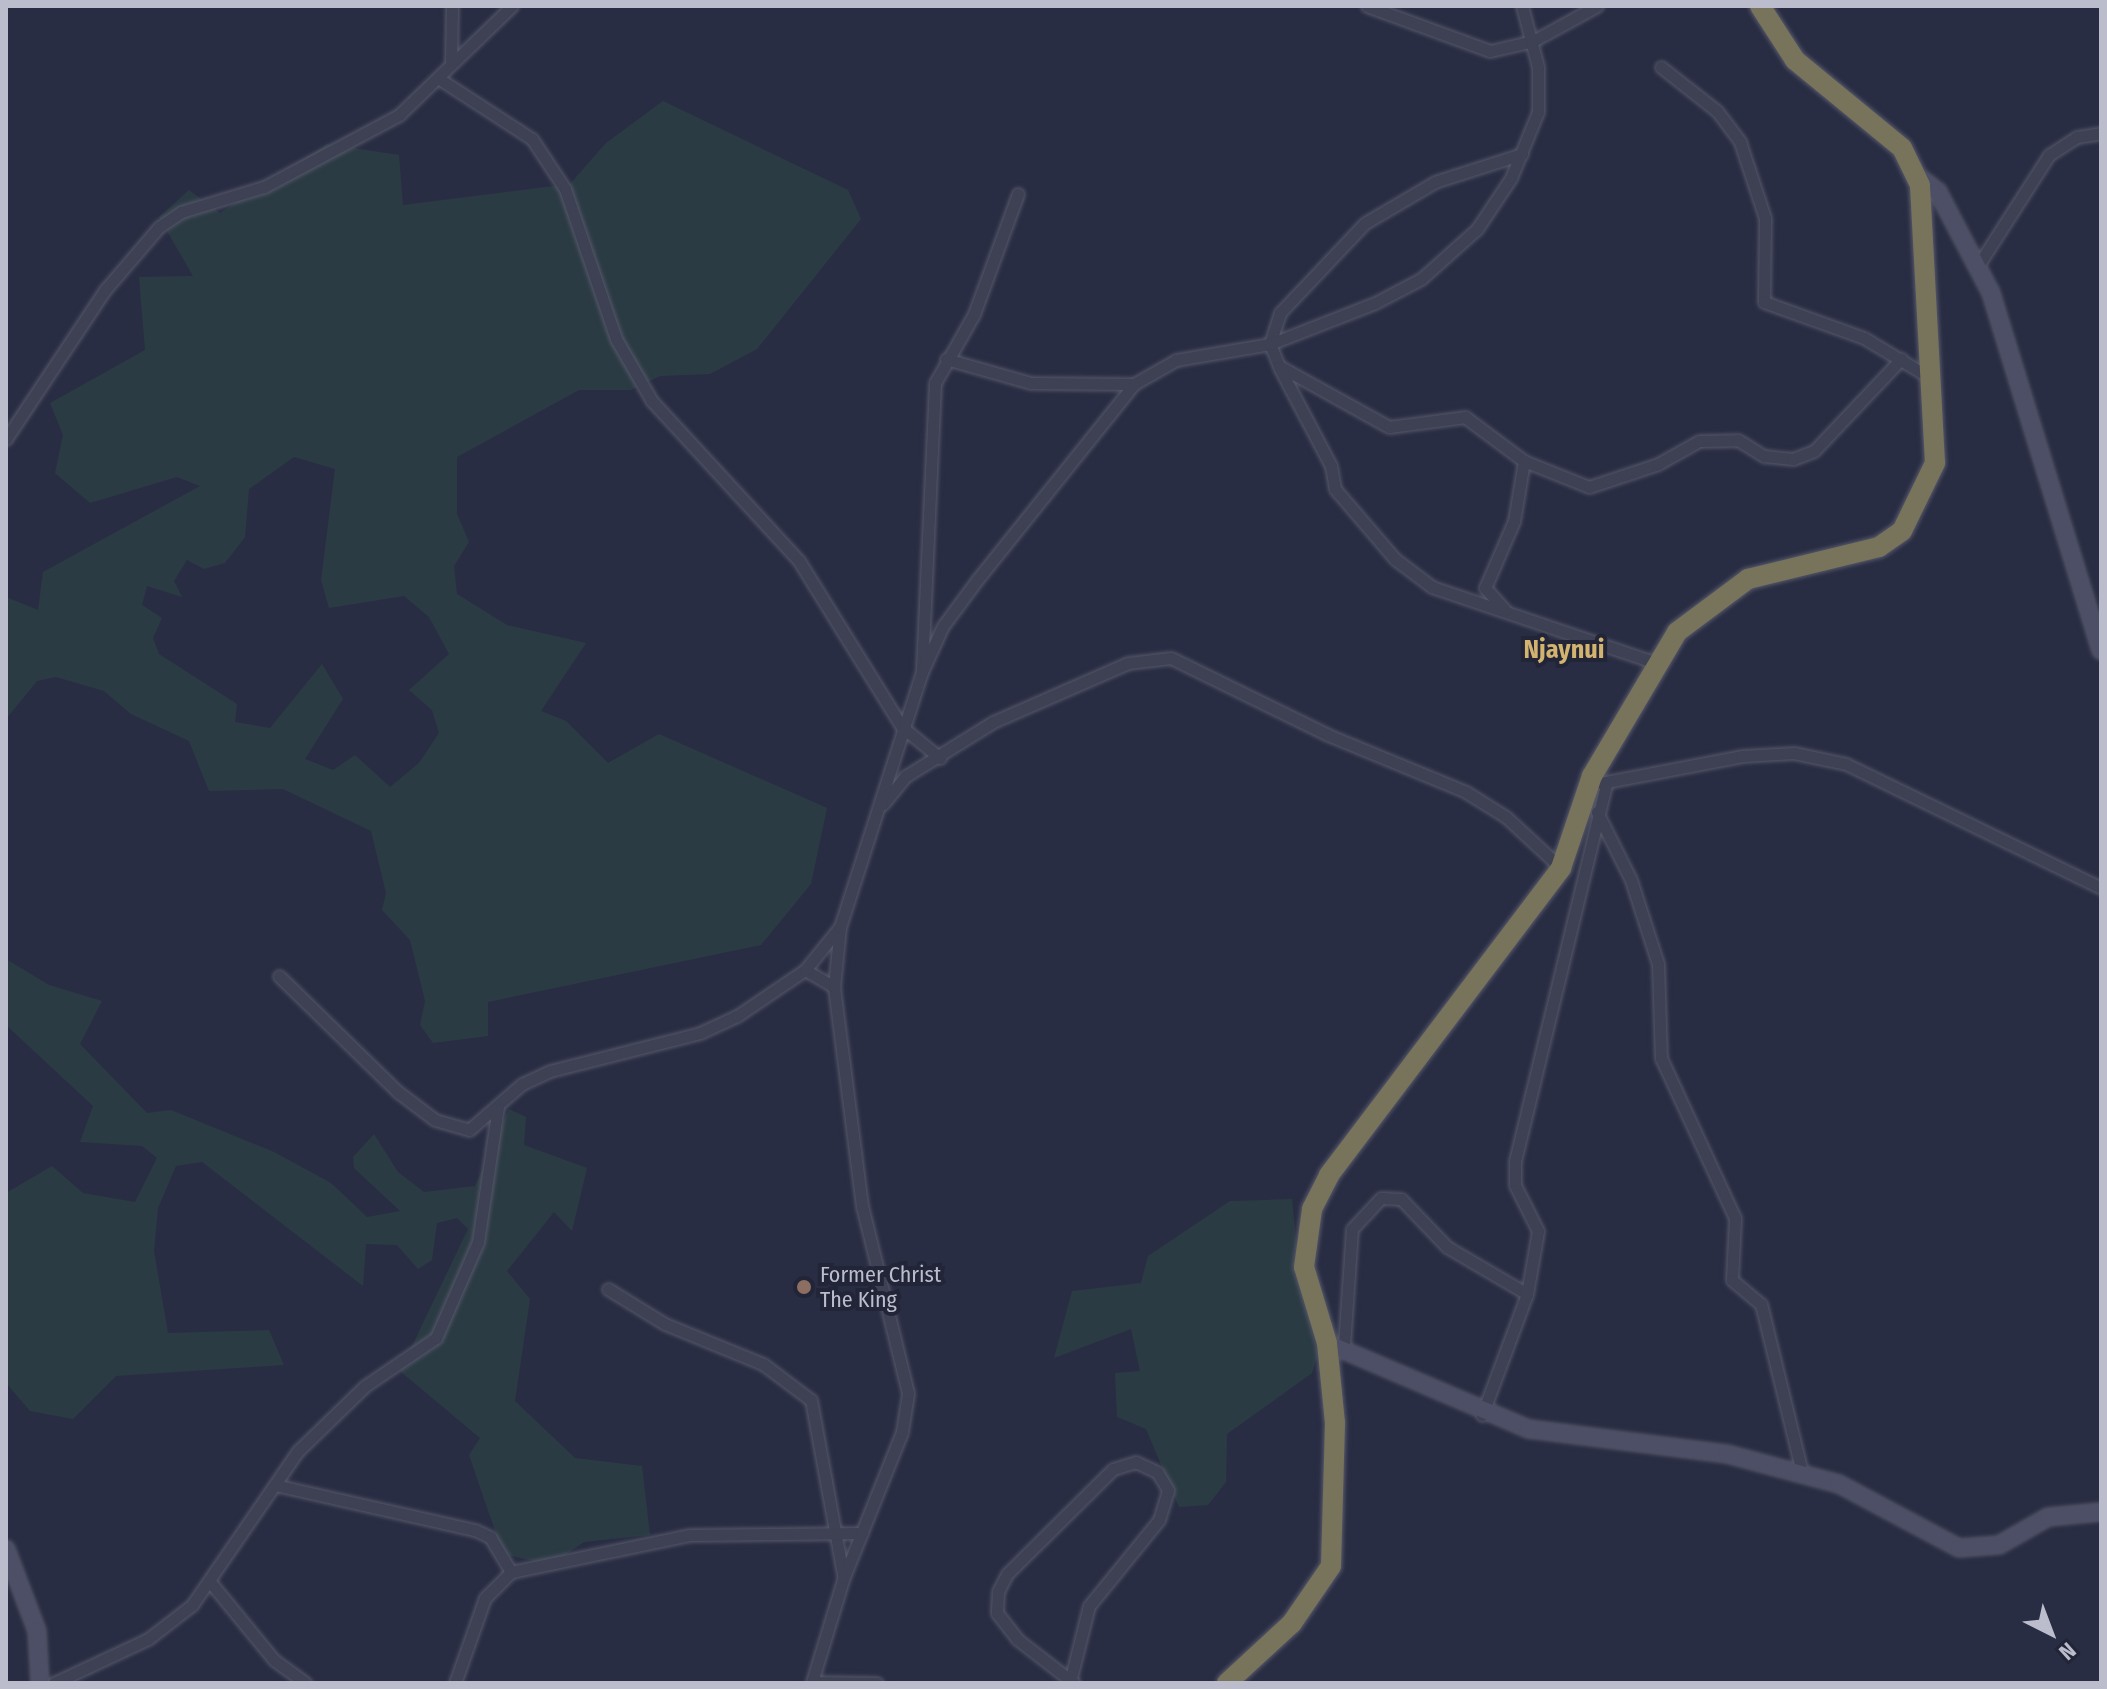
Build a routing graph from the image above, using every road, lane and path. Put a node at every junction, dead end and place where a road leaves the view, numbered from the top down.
1 (452, 6) edge
2 (512, 6) edge
3 (1367, 6) edge
4 (1522, 6) edge
5 (1597, 6) edge
6 (1760, 6) edge
7 (1533, 41) junction
8 (451, 63) junction
9 (1661, 67) dead end
10 (438, 78) junction
11 (2101, 133) edge
12 (1522, 154) junction
13 (1912, 172) junction
14 (1018, 194) dead end
15 (1979, 264) junction
16 (1270, 344) junction
17 (946, 359) junction
18 (1901, 359) junction
19 (1279, 366) junction
20 (1929, 377) junction
21 (1134, 384) junction
22 (6, 439) edge
23 (1524, 461) junction
24 (1506, 611) junction
25 (2101, 650) edge
26 (1653, 662) junction
27 (922, 672) junction
28 (902, 727) junction
29 (940, 758) junction
30 (1599, 781) junction
31 (880, 806) junction
32 (1597, 812) junction
33 (1561, 868) junction
34 (2101, 888) edge
35 (840, 927) junction
36 (805, 970) junction
37 (279, 976) dead end
38 (834, 987) junction
39 (498, 1106) junction
40 (608, 1289) dead end
41 (1527, 1294) junction
42 (1336, 1344) junction
43 (1482, 1415) junction
44 (1802, 1472) junction
45 (275, 1485) junction
46 (2101, 1512) edge
47 (862, 1533) junction
48 (839, 1536) junction
49 (6, 1549) edge
50 (511, 1572) junction
51 (844, 1577) junction
52 (211, 1583) junction
53 (1072, 1680) edge
54 (40, 1683) edge
55 (54, 1683) edge
56 (306, 1683) edge
57 (455, 1683) edge
58 (811, 1683) edge
59 (877, 1683) edge
60 (1227, 1683) edge

1 - 8 street
2 - 8 street
3 - 7 street
4 - 7 street
5 - 7 street
6 - 13 highway
7 - 12 street
8 - 10 street
9 - 18 street
10 - 22 street
10 - 28 street
11 - 15 street
12 - 16 street
12 - 16 street
13 - 15 street
13 - 20 highway
14 - 17 street
15 - 25 street
16 - 19 street
16 - 21 street
17 - 21 street
17 - 27 street
18 - 20 street
18 - 23 street
19 - 23 street
19 - 24 street
20 - 26 highway
21 - 27 street
23 - 24 street
24 - 26 street
26 - 30 highway
27 - 28 street
28 - 29 street
28 - 31 street
29 - 31 street
29 - 33 street
30 - 32 street
30 - 33 highway
30 - 34 street
31 - 35 street
32 - 41 street
32 - 44 street
33 - 42 highway
35 - 36 street
35 - 38 street
36 - 38 street
36 - 39 street
37 - 39 street
38 - 47 street
39 - 45 street
40 - 48 street
41 - 42 street
41 - 43 street
42 - 43 street
42 - 60 highway
43 - 44 street
44 - 46 street
45 - 50 street
45 - 52 street
47 - 48 street
47 - 51 street
48 - 50 street
48 - 51 street
49 - 54 street
50 - 57 street
51 - 58 street
52 - 55 street
52 - 56 street
53 - 53 street
58 - 59 street

